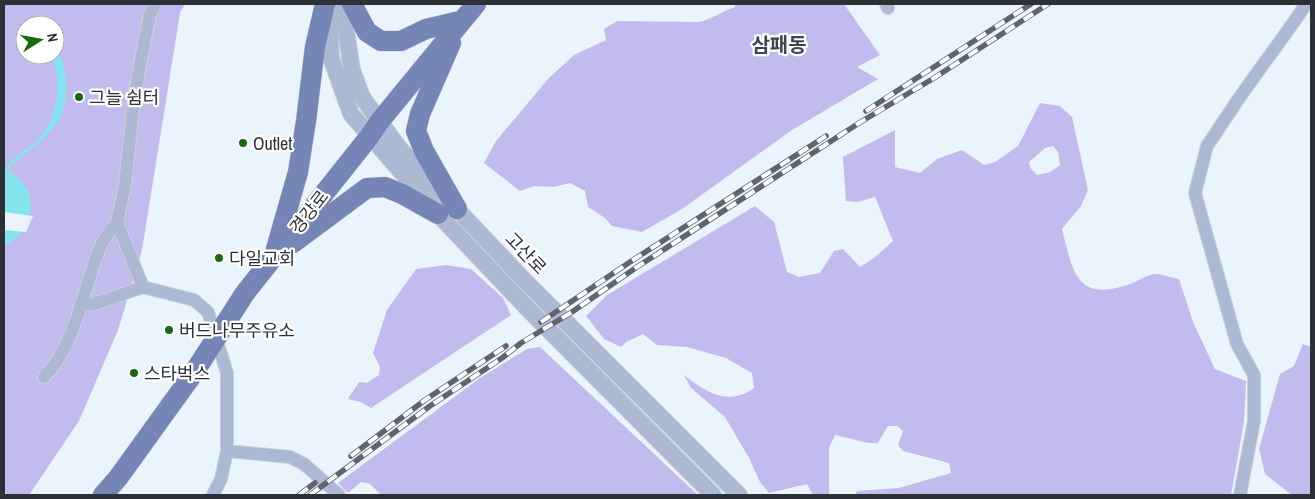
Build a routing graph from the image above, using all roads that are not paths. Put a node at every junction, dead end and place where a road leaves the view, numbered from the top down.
1 (156, 4) edge
2 (327, 4) edge
3 (345, 4) edge
4 (352, 4) edge
5 (476, 4) edge
6 (1306, 4) edge
7 (460, 21) junction
8 (374, 129) junction
9 (447, 212) junction
10 (117, 222) junction
11 (274, 258) junction
12 (143, 287) junction
13 (80, 306) junction
14 (216, 338) junction
15 (44, 377) dead end
16 (227, 451) junction
17 (114, 487) edge
18 (103, 495) edge
19 (213, 495) edge
20 (339, 495) edge
21 (713, 495) edge
22 (740, 495) edge
23 (1240, 495) edge

1 - 10 street
2 - 8 street, 고산로
2 - 11 main road
3 - 8 street, 고산로
4 - 7 main road
5 - 7 main road, 경강로
6 - 23 street
7 - 8 main road, 경강로
7 - 9 main road
8 - 9 street, 고산로
8 - 11 main road, 경강로
9 - 11 main road
9 - 21 street, 고산로
9 - 22 street, 고산로
10 - 12 street
10 - 13 street
11 - 14 main road, 경강로
12 - 13 street
12 - 14 street
13 - 15 street
14 - 16 street
14 - 17 main road, 경강로
16 - 19 street
16 - 20 street
17 - 18 main road, 경강로

